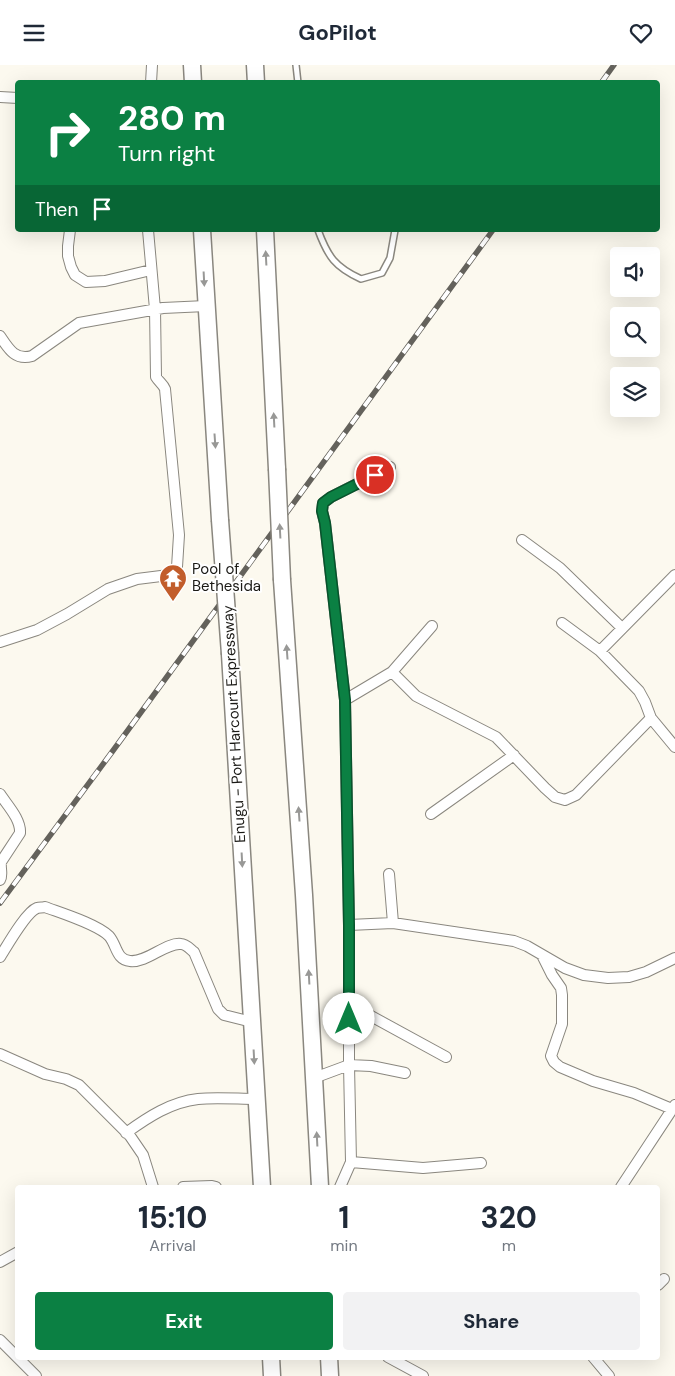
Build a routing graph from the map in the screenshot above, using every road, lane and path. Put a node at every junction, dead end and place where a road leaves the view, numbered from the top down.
1 (152, 65) edge
2 (192, 65) edge
3 (255, 65) edge
4 (296, 65) edge
5 (151, 80) edge
6 (194, 80) edge
7 (256, 80) edge
8 (298, 80) edge
9 (0, 97) edge
10 (15, 98) edge
11 (70, 232) edge
12 (148, 232) edge
13 (202, 232) edge
14 (265, 232) edge
15 (319, 232) edge
16 (396, 232) edge
17 (152, 270) junction
18 (206, 306) junction
19 (155, 309) junction
20 (0, 336) edge
21 (390, 467) dead end
22 (522, 540) dead end
23 (675, 575) edge
24 (562, 623) dead end
25 (432, 626) dead end
26 (622, 628) junction
27 (0, 642) edge
28 (600, 651) junction
29 (392, 671) junction
30 (345, 700) junction
31 (651, 718) junction
32 (675, 747) edge
33 (514, 755) junction
34 (0, 794) edge
35 (431, 814) dead end
36 (389, 874) dead end
37 (0, 881) edge
38 (393, 923) junction
39 (349, 925) junction
40 (540, 952) junction
41 (0, 957) edge
42 (675, 958) edge
43 (349, 1004) junction
44 (252, 1022) junction
45 (0, 1054) edge
46 (446, 1057) dead end
47 (348, 1065) junction
48 (405, 1073) dead end
49 (314, 1078) junction
50 (256, 1099) junction
51 (674, 1107) edge
52 (126, 1133) junction
53 (351, 1162) junction
54 (481, 1163) dead end
55 (152, 1185) edge
56 (262, 1185) edge
57 (320, 1185) edge
58 (341, 1185) edge
59 (622, 1185) edge
60 (15, 1254) edge
61 (0, 1261) edge
62 (0, 1341) edge
63 (15, 1356) edge
64 (20, 1360) edge
65 (271, 1360) edge
66 (329, 1360) edge
67 (394, 1360) edge
68 (596, 1360) edge
69 (36, 1376) edge
70 (272, 1376) edge
71 (330, 1376) edge
72 (423, 1376) edge
73 (609, 1376) edge

1 - 5 street
2 - 6 highway
3 - 7 highway
4 - 8 lane
9 - 10 street
11 - 17 street
12 - 17 street
13 -> 18 highway, Enugu - Port Harcourt Expressway
49 -> 14 highway, bridge
15 - 16 lane
17 - 19 street
18 - 19 street
18 -> 44 highway, Enugu - Port Harcourt Expressway, bridge
19 - 20 street
19 - 27 street
21 - 30 street
22 - 26 street
23 - 26 street
24 - 28 street
25 - 29 street
26 - 28 street
28 - 31 street
29 - 30 street
29 - 33 street
30 - 39 street
31 - 32 street
31 - 33 street
33 - 35 street
34 - 37 street
36 - 38 street
38 - 39 street
38 - 40 street
39 - 43 street
40 - 42 street
40 - 51 street
41 - 44 street
43 - 46 street
43 - 47 street
44 -> 50 highway, Enugu - Port Harcourt Expressway
45 - 52 street
47 - 48 street
47 - 49 street
47 - 53 street
57 -> 49 highway
50 - 52 street
50 - 56 highway, Enugu - Port Harcourt Expressway
51 - 59 street
52 - 55 street
53 - 54 street
53 - 58 street
60 - 61 street
62 - 63 street
64 - 69 street
65 - 70 highway
66 - 71 highway
67 - 72 street
68 - 73 street

